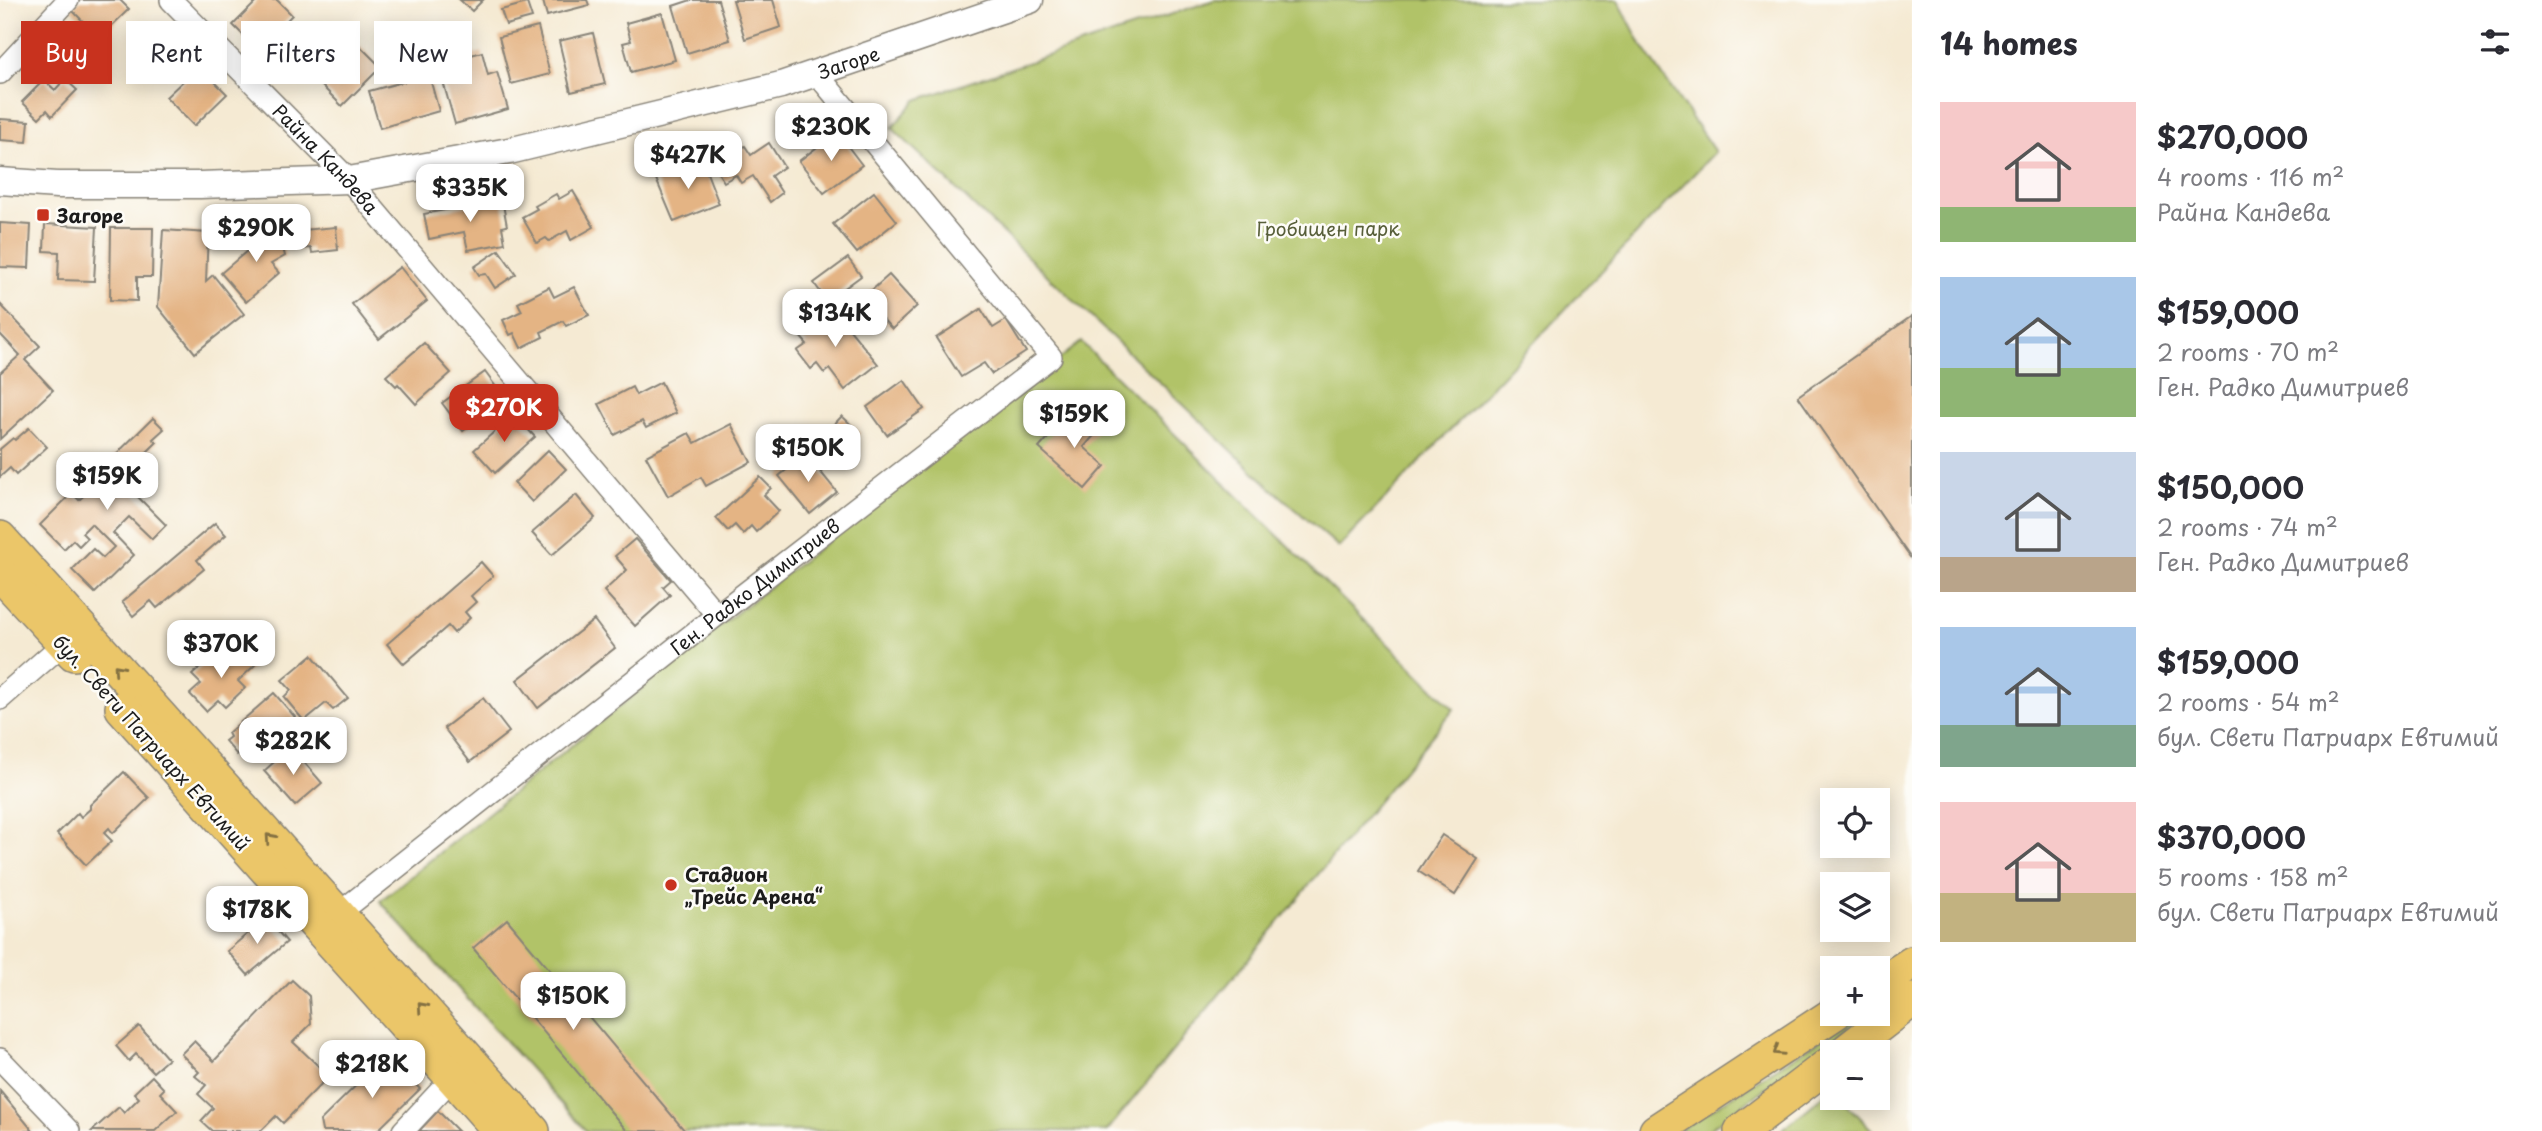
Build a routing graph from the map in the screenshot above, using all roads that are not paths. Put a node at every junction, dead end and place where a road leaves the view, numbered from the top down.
1 (68, 0) edge
2 (171, 0) edge
3 (1030, 0) edge
4 (0, 73) edge
5 (817, 74) junction
6 (349, 180) junction
7 (0, 181) edge
8 (0, 537) edge
9 (0, 574) edge
10 (717, 615) junction
11 (64, 643) junction
12 (0, 699) edge
13 (338, 914) junction
14 (1912, 963) edge
15 (1890, 977) edge
16 (1912, 1000) edge
17 (1820, 1023) edge
18 (1860, 1040) edge
19 (0, 1059) edge
20 (461, 1069) junction
21 (1820, 1071) edge
22 (1793, 1092) junction
23 (69, 1131) edge
24 (403, 1131) edge
25 (500, 1131) edge
26 (533, 1131) edge
27 (1656, 1131) edge
28 (1741, 1131) edge
29 (1751, 1131) edge

1 - 4 street
2 - 6 street, Райна Кандева
3 - 5 street, Загоре
5 - 6 street, Загоре
5 - 10 street, Ген. Радко Димитриев
6 - 7 street, Загоре
6 - 10 street, Райна Кандева
13 -> 8 main road, бул. Свети Патриарх Евтимий
9 - 11 main road, бул. Свети Патриарх Евтимий
10 - 13 street, Ген. Радко Димитриев
11 - 12 street
11 - 20 main road, бул. Свети Патриарх Евтимий
20 -> 13 main road, бул. Свети Патриарх Евтимий
14 - 15 main road
16 - 18 main road
17 -> 27 main road
19 - 23 street
20 - 24 street
20 - 25 main road, бул. Свети Патриарх Евтимий
20 - 26 main road, бул. Свети Патриарх Евтимий
21 - 22 main road
22 - 28 main road
22 - 29 main road

